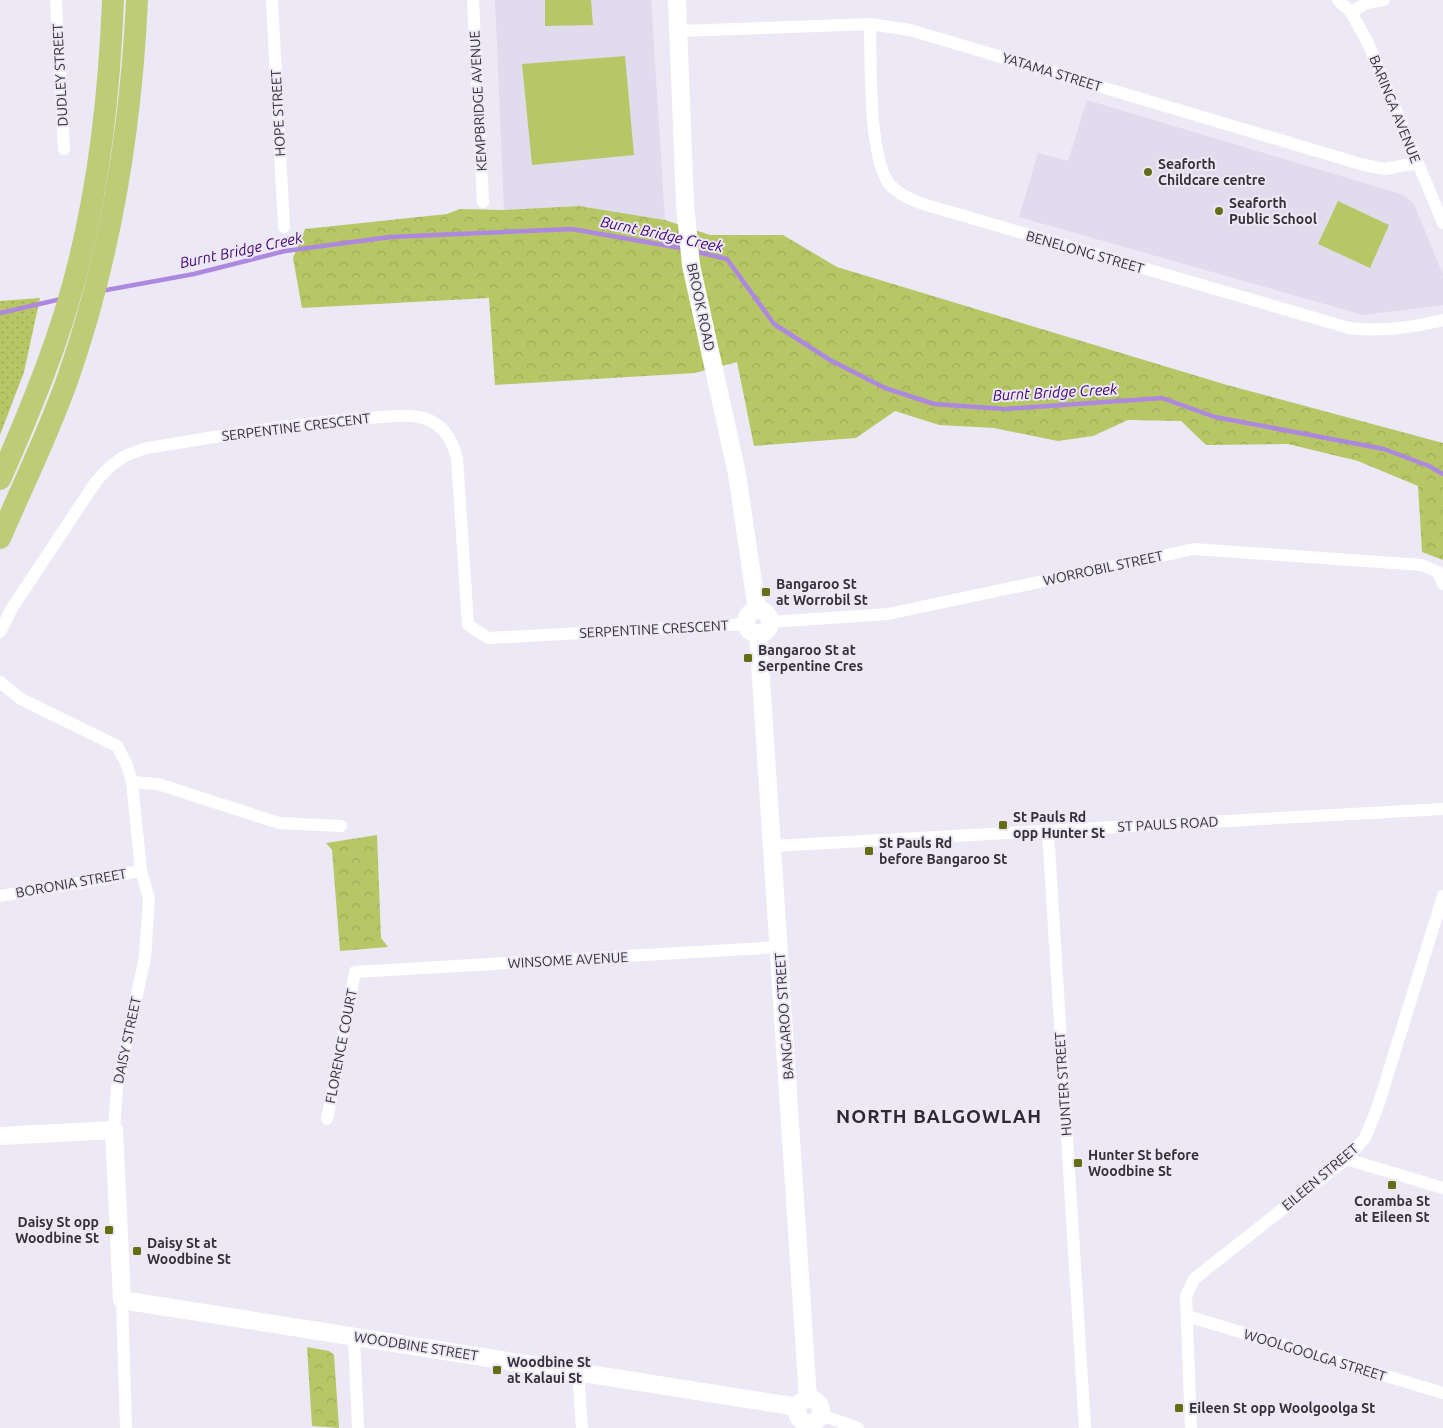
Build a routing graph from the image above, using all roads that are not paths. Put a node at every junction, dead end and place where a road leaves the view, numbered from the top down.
1 (56, 0) edge
2 (113, 0) edge
3 (137, 0) edge
4 (272, 0) edge
5 (473, 0) edge
6 (677, 0) edge
7 (1338, 0) edge
8 (1384, 0) edge
9 (1350, 12) junction
10 (870, 24) junction
11 (679, 31) junction
12 (64, 149) dead end
13 (1417, 164) junction
14 (483, 202) dead end
15 (1443, 223) edge
16 (284, 226) dead end
17 (1443, 320) edge
18 (0, 480) edge
19 (0, 538) edge
20 (1443, 584) edge
21 (758, 622) junction
22 (0, 632) edge
23 (0, 682) edge
24 (132, 782) junction
25 (1443, 809) edge
26 (340, 826) dead end
27 (1048, 831) junction
28 (774, 846) junction
29 (141, 870) junction
30 (0, 896) edge
31 (1443, 896) edge
32 (1437, 939) edge
33 (780, 947) junction
34 (355, 972) joint
35 (327, 1119) dead end
36 (114, 1130) junction
37 (0, 1136) edge
38 (1346, 1159) junction
39 (1443, 1188) edge
40 (122, 1300) junction
41 (1187, 1316) junction
42 (354, 1336) junction
43 (578, 1372) junction
44 (1443, 1393) edge
45 (803, 1403) junction
46 (813, 1422) edge
47 (126, 1428) edge
48 (358, 1428) edge
49 (582, 1428) edge
50 (858, 1428) edge
51 (1085, 1428) edge
52 (1191, 1428) edge

1 - 12 street, DUDLEY STREET
2 - 18 highway
3 - 19 highway
4 - 16 street, HOPE STREET
5 - 14 street, KEMPBRIDGE AVENUE
6 - 11 street, BROOK ROAD
7 - 9 street, BARINGA AVENUE
8 - 9 street
9 - 13 street, BARINGA AVENUE
10 - 11 street, YATAMA STREET
10 - 13 street, YATAMA STREET
10 - 17 street, BENELONG STREET
11 - 21 street, BROOK ROAD
13 - 15 street, BARINGA AVENUE
20 - 21 street, WORROBIL STREET
21 - 22 street, SERPENTINE CRESCENT
21 - 28 street, BANGAROO STREET
23 - 24 street
24 - 26 street
24 - 29 street, DAISY STREET
25 - 27 street, ST PAULS ROAD
27 - 28 street, ST PAULS ROAD
27 - 51 street, HUNTER STREET
28 - 33 street, BANGAROO STREET
29 - 30 street, BORONIA STREET
29 - 36 street, DAISY STREET
31 - 32 street, EILEEN STREET
32 - 38 street, EILEEN STREET
33 - 34 street, WINSOME AVENUE
33 - 45 street, BANGAROO STREET
34 - 35 street, FLORENCE COURT
36 - 37 street
36 - 40 street, DAISY STREET
38 - 39 street
38 - 41 street, EILEEN STREET
40 - 42 street, WOODBINE STREET
40 - 47 street
41 - 44 street, WOOLGOOLGA STREET
41 - 52 street, EILEEN STREET
42 - 43 street, WOODBINE STREET
42 - 48 street
43 - 45 street, WOODBINE STREET
43 - 49 street
45 - 46 street
46 - 50 street

